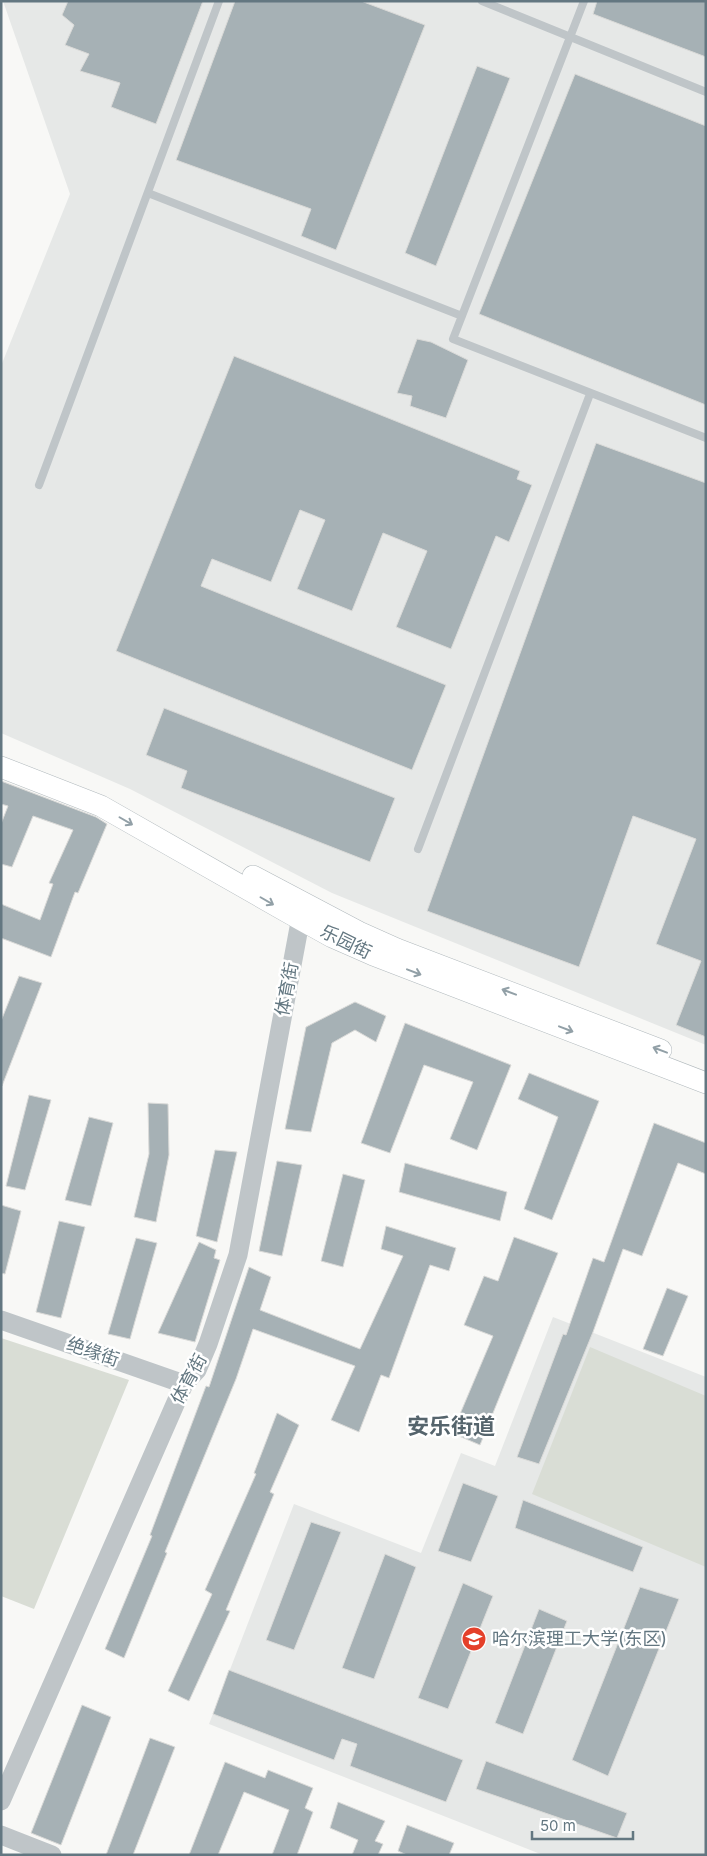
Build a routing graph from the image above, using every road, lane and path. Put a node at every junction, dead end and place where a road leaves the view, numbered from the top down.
1 (219, 1) edge
2 (482, 1) edge
3 (584, 1) edge
4 (570, 37) junction
5 (706, 92) edge
6 (148, 193) junction
7 (462, 316) junction
8 (590, 394) junction
9 (706, 438) edge
10 (39, 485) dead end
11 (1, 752) edge
12 (1, 767) edge
13 (418, 849) dead end
14 (302, 911) junction
15 (706, 1068) edge
16 (706, 1083) edge
17 (1, 1320) edge
18 (184, 1384) junction
19 (1, 1801) edge
20 (1, 1835) edge
21 (52, 1855) edge

1 - 6 lane
2 - 4 lane
3 - 4 lane
4 - 5 lane
4 - 7 lane
6 - 7 lane
6 - 10 lane
7 - 8 lane
8 - 9 lane
8 - 13 lane
11 - 14 main road, 乐园街
12 -> 14 main road, 乐园街
15 -> 14 main road, 乐园街
14 -> 16 main road, 乐园街
14 - 18 street, 体育街
17 - 18 street, 绝缘街
18 - 19 street, 体育街
20 - 21 street

